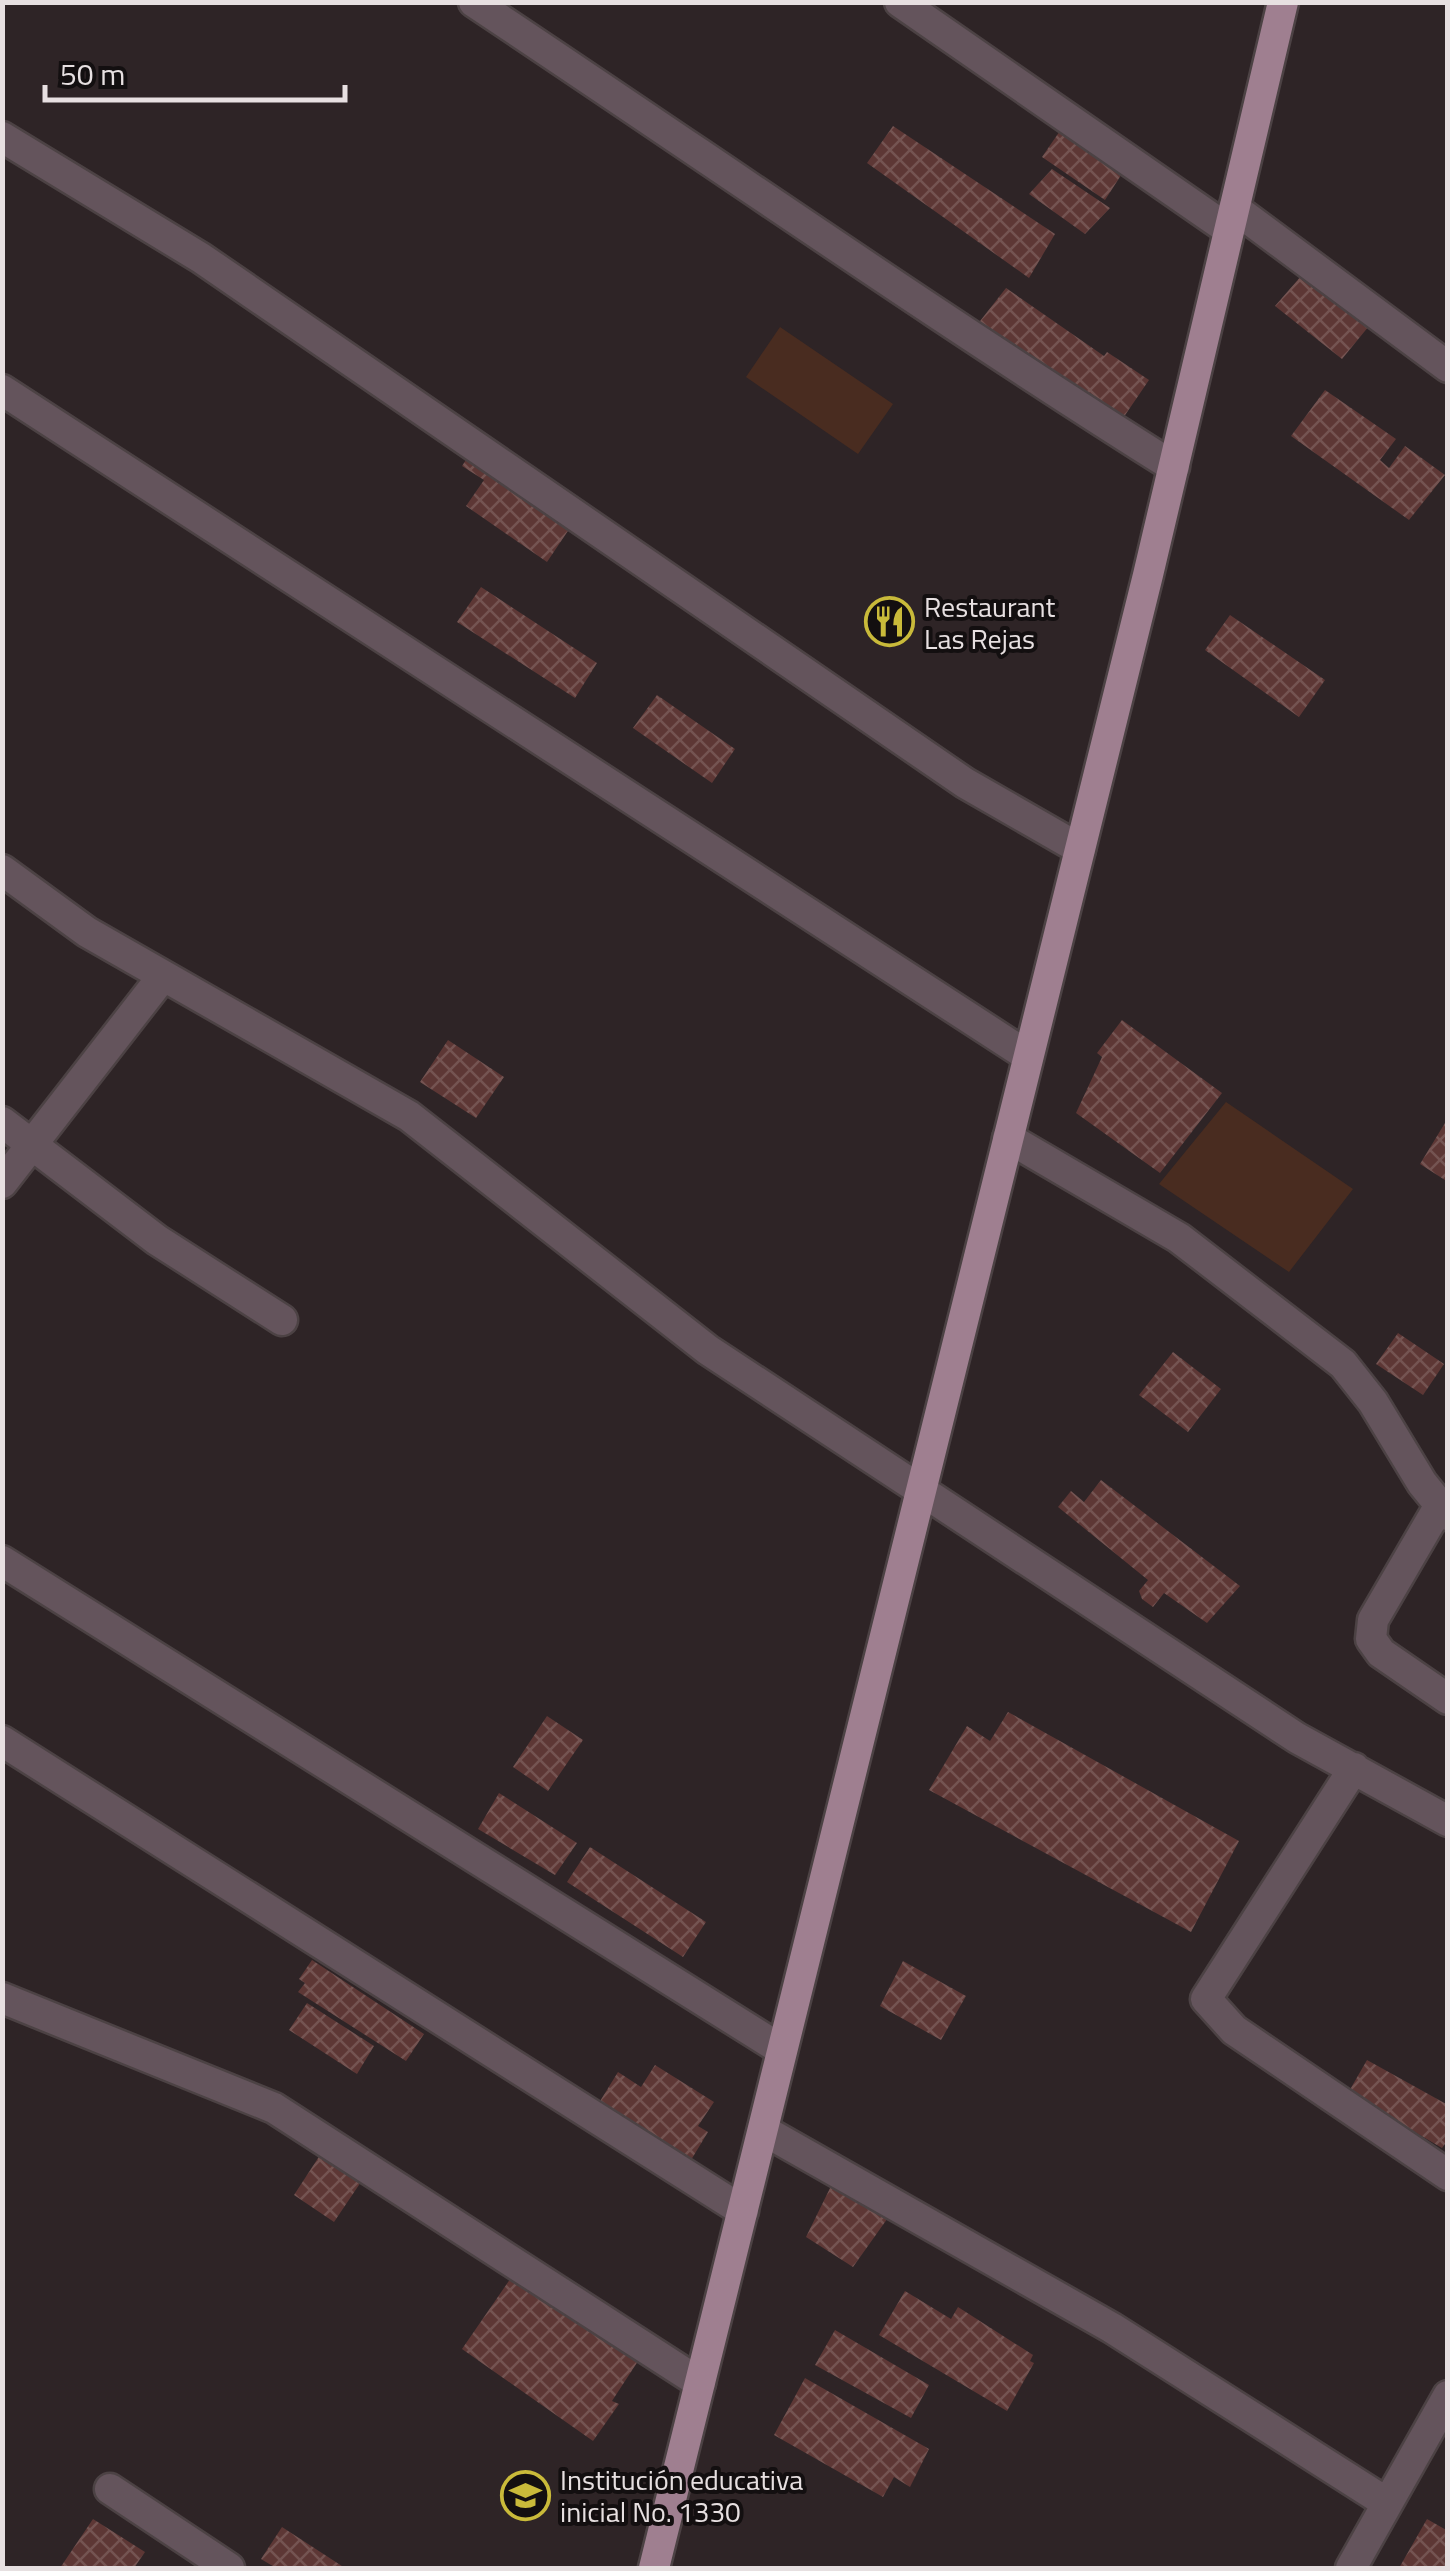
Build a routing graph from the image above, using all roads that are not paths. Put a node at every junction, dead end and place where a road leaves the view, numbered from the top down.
1 (474, 2) edge
2 (900, 2) edge
3 (1283, 2) edge
4 (2, 137) edge
5 (1232, 219) junction
6 (1448, 367) edge
7 (2, 390) edge
8 (1174, 467) junction
9 (1080, 849) junction
10 (2, 870) edge
11 (163, 976) junction
12 (1028, 1056) junction
13 (2, 1122) edge
14 (1008, 1138) junction
15 (33, 1142) junction
16 (2, 1183) edge
17 (282, 1320) dead end
18 (921, 1489) junction
19 (1444, 1510) edge
20 (2, 1561) edge
21 (1448, 1700) edge
22 (2, 1741) edge
23 (1354, 1768) junction
24 (1448, 1821) edge
25 (2, 1998) edge
26 (782, 2050) junction
27 (763, 2130) junction
28 (1448, 2176) edge
29 (743, 2211) junction
30 (700, 2383) junction
31 (1448, 2396) edge
32 (110, 2489) dead end
33 (1388, 2503) junction
34 (229, 2568) edge
35 (654, 2568) edge
36 (1351, 2568) edge

1 - 8 street
2 - 5 street
3 - 5 main road
4 - 9 street
5 - 6 street
5 - 8 main road
7 - 12 street
8 - 9 main road
9 - 12 main road
10 - 11 street
11 - 15 street
11 - 18 street
12 - 14 main road
13 - 15 street
14 - 18 main road
14 - 19 street
15 - 16 street
15 - 17 street
18 - 23 street
18 - 26 main road
19 - 21 street
20 - 26 street
22 - 29 street
23 - 24 street
23 - 28 street
25 - 30 street
26 - 27 main road
27 - 29 main road
27 - 33 street
29 - 30 main road
30 - 35 main road
31 - 33 street
32 - 34 street
33 - 36 street

